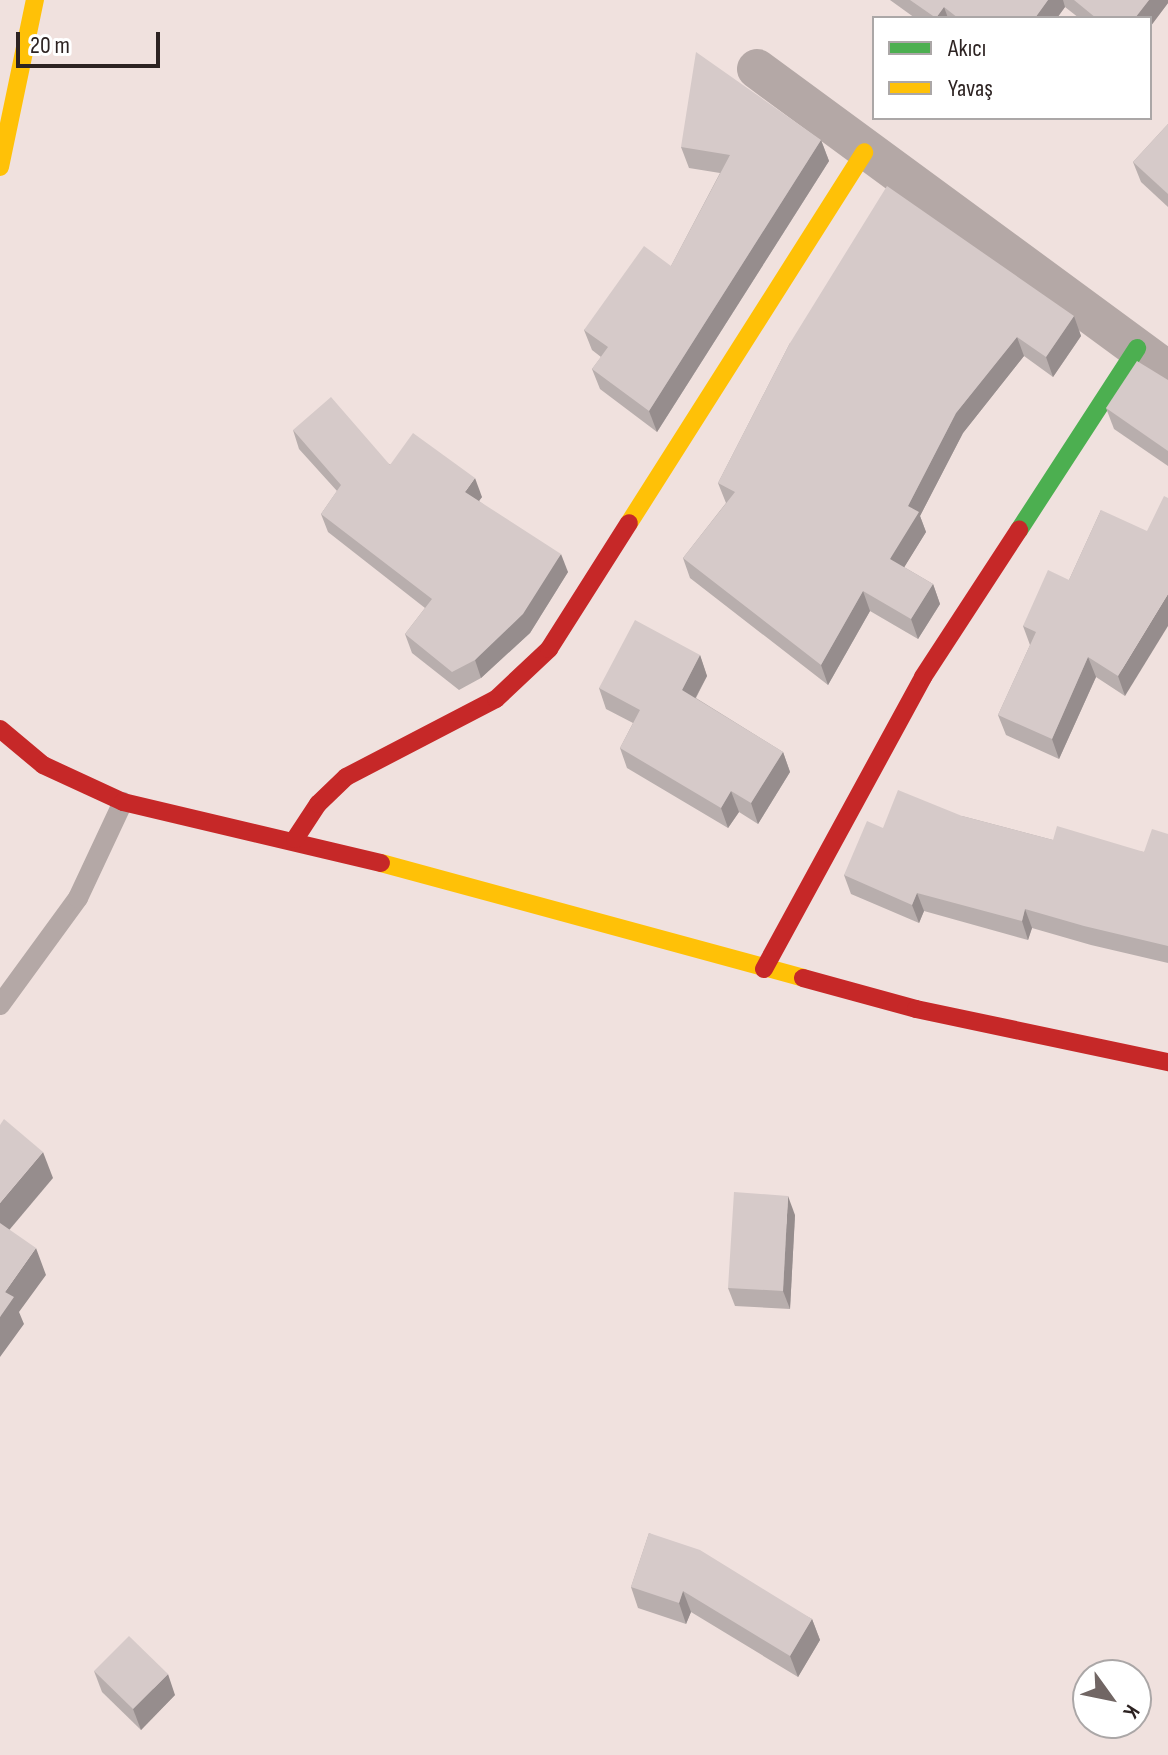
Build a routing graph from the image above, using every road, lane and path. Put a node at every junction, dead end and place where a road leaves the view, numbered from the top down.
1 (35, 0) edge
2 (757, 69) dead end
3 (864, 152) junction
4 (0, 167) edge
5 (1152, 359) edge
6 (0, 729) edge
7 (123, 802) junction
8 (295, 839) junction
9 (764, 969) junction
10 (0, 1005) edge
11 (1168, 1062) edge

1 - 4 street
2 - 3 street
3 - 5 street
3 - 8 street
5 - 9 street
6 - 7 street
7 - 8 street
7 - 10 lane
8 - 9 street
9 - 11 street

